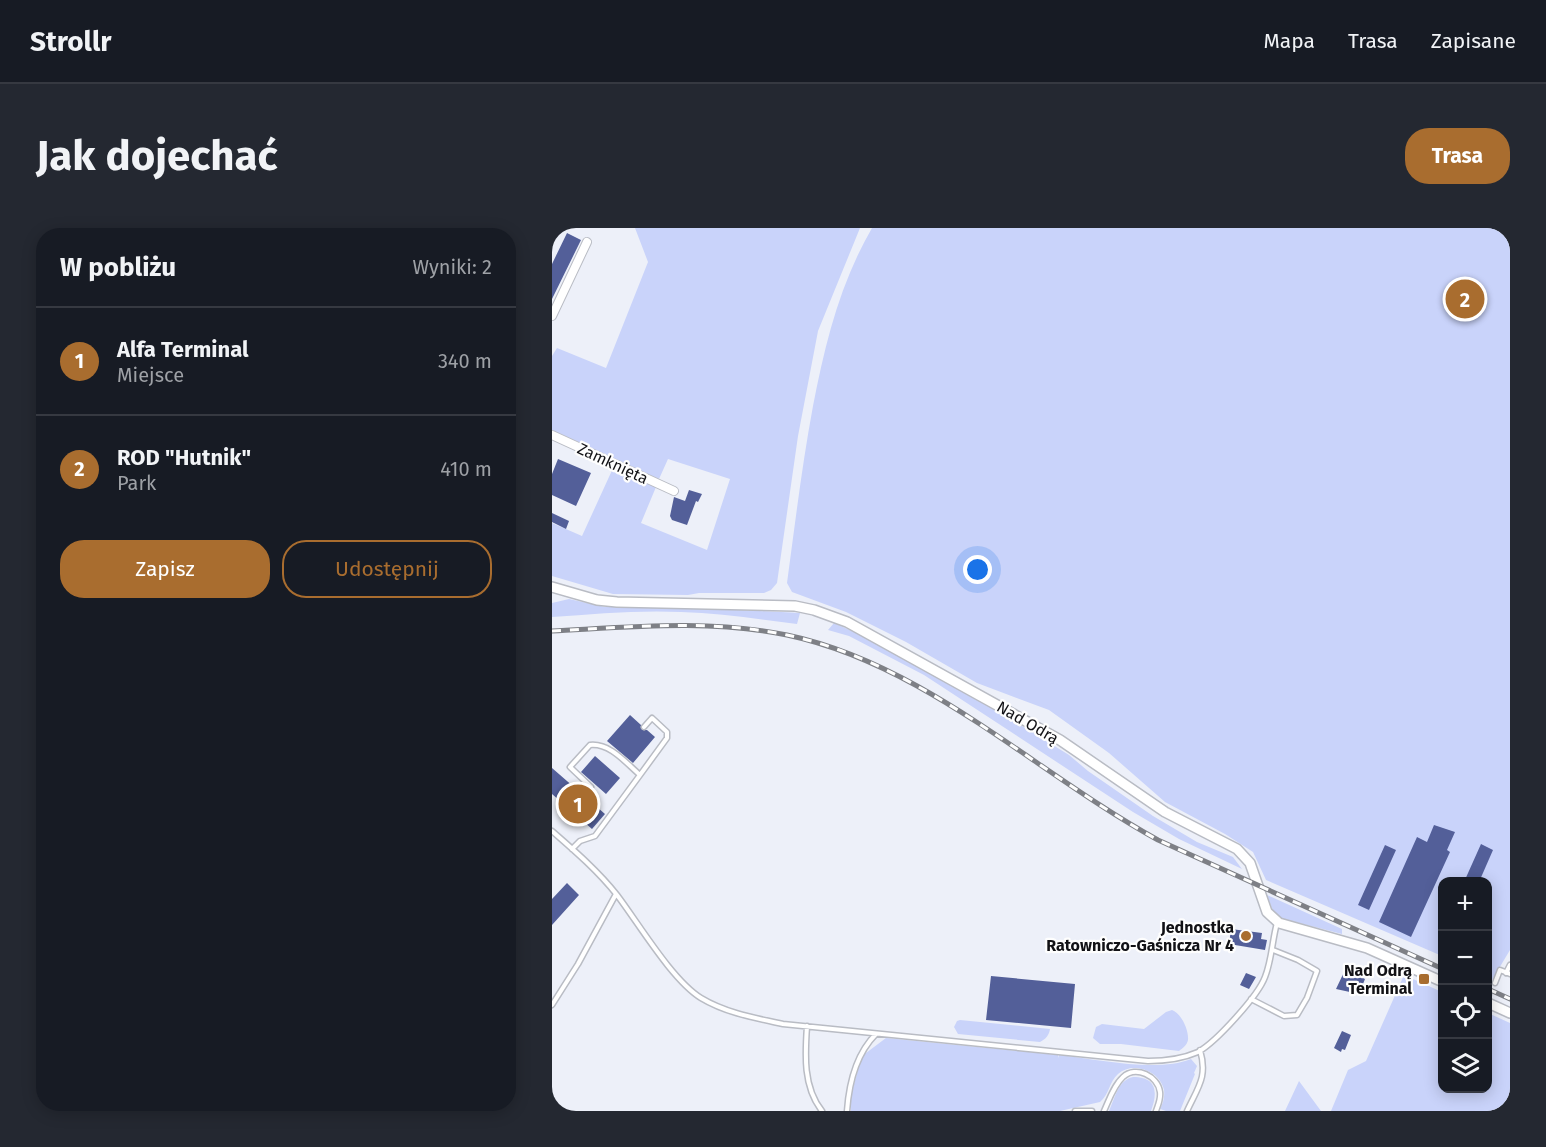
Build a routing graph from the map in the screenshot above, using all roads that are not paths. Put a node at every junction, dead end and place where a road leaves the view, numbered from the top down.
1 (587, 242) dead end
2 (552, 316) edge
3 (552, 435) edge
4 (674, 491) dead end
5 (557, 588) edge
6 (552, 594) edge
7 (644, 727) dead end
8 (640, 775) junction
9 (591, 786) dead end
10 (552, 831) edge
11 (572, 849) junction
12 (616, 894) junction
13 (1277, 922) junction
14 (1273, 950) junction
15 (1510, 965) edge
16 (1508, 973) edge
17 (1438, 980) edge
18 (1494, 983) dead end
19 (1251, 999) junction
20 (1492, 1001) edge
21 (552, 1005) edge
22 (1510, 1013) edge
23 (807, 1026) junction
24 (876, 1033) junction
25 (1200, 1050) junction
26 (822, 1111) edge
27 (847, 1111) edge
28 (1075, 1111) edge
29 (1092, 1111) edge
30 (1104, 1111) edge
31 (1156, 1111) edge
32 (1187, 1111) edge

1 - 2 street
3 - 4 street, Zamknięta
5 - 6 lane
5 - 13 street, Nad Odrą
7 - 8 lane
8 - 9 lane
8 - 11 lane
10 - 11 lane
11 - 12 lane
12 - 21 lane
12 - 23 lane
13 - 14 lane
13 - 17 street
14 - 19 lane
14 - 19 lane
15 - 16 lane
16 - 18 lane
19 - 25 lane
20 - 22 street
23 - 24 lane
23 - 26 lane
24 - 25 lane
24 - 27 lane
25 - 32 lane
28 - 29 lane
30 - 31 lane

